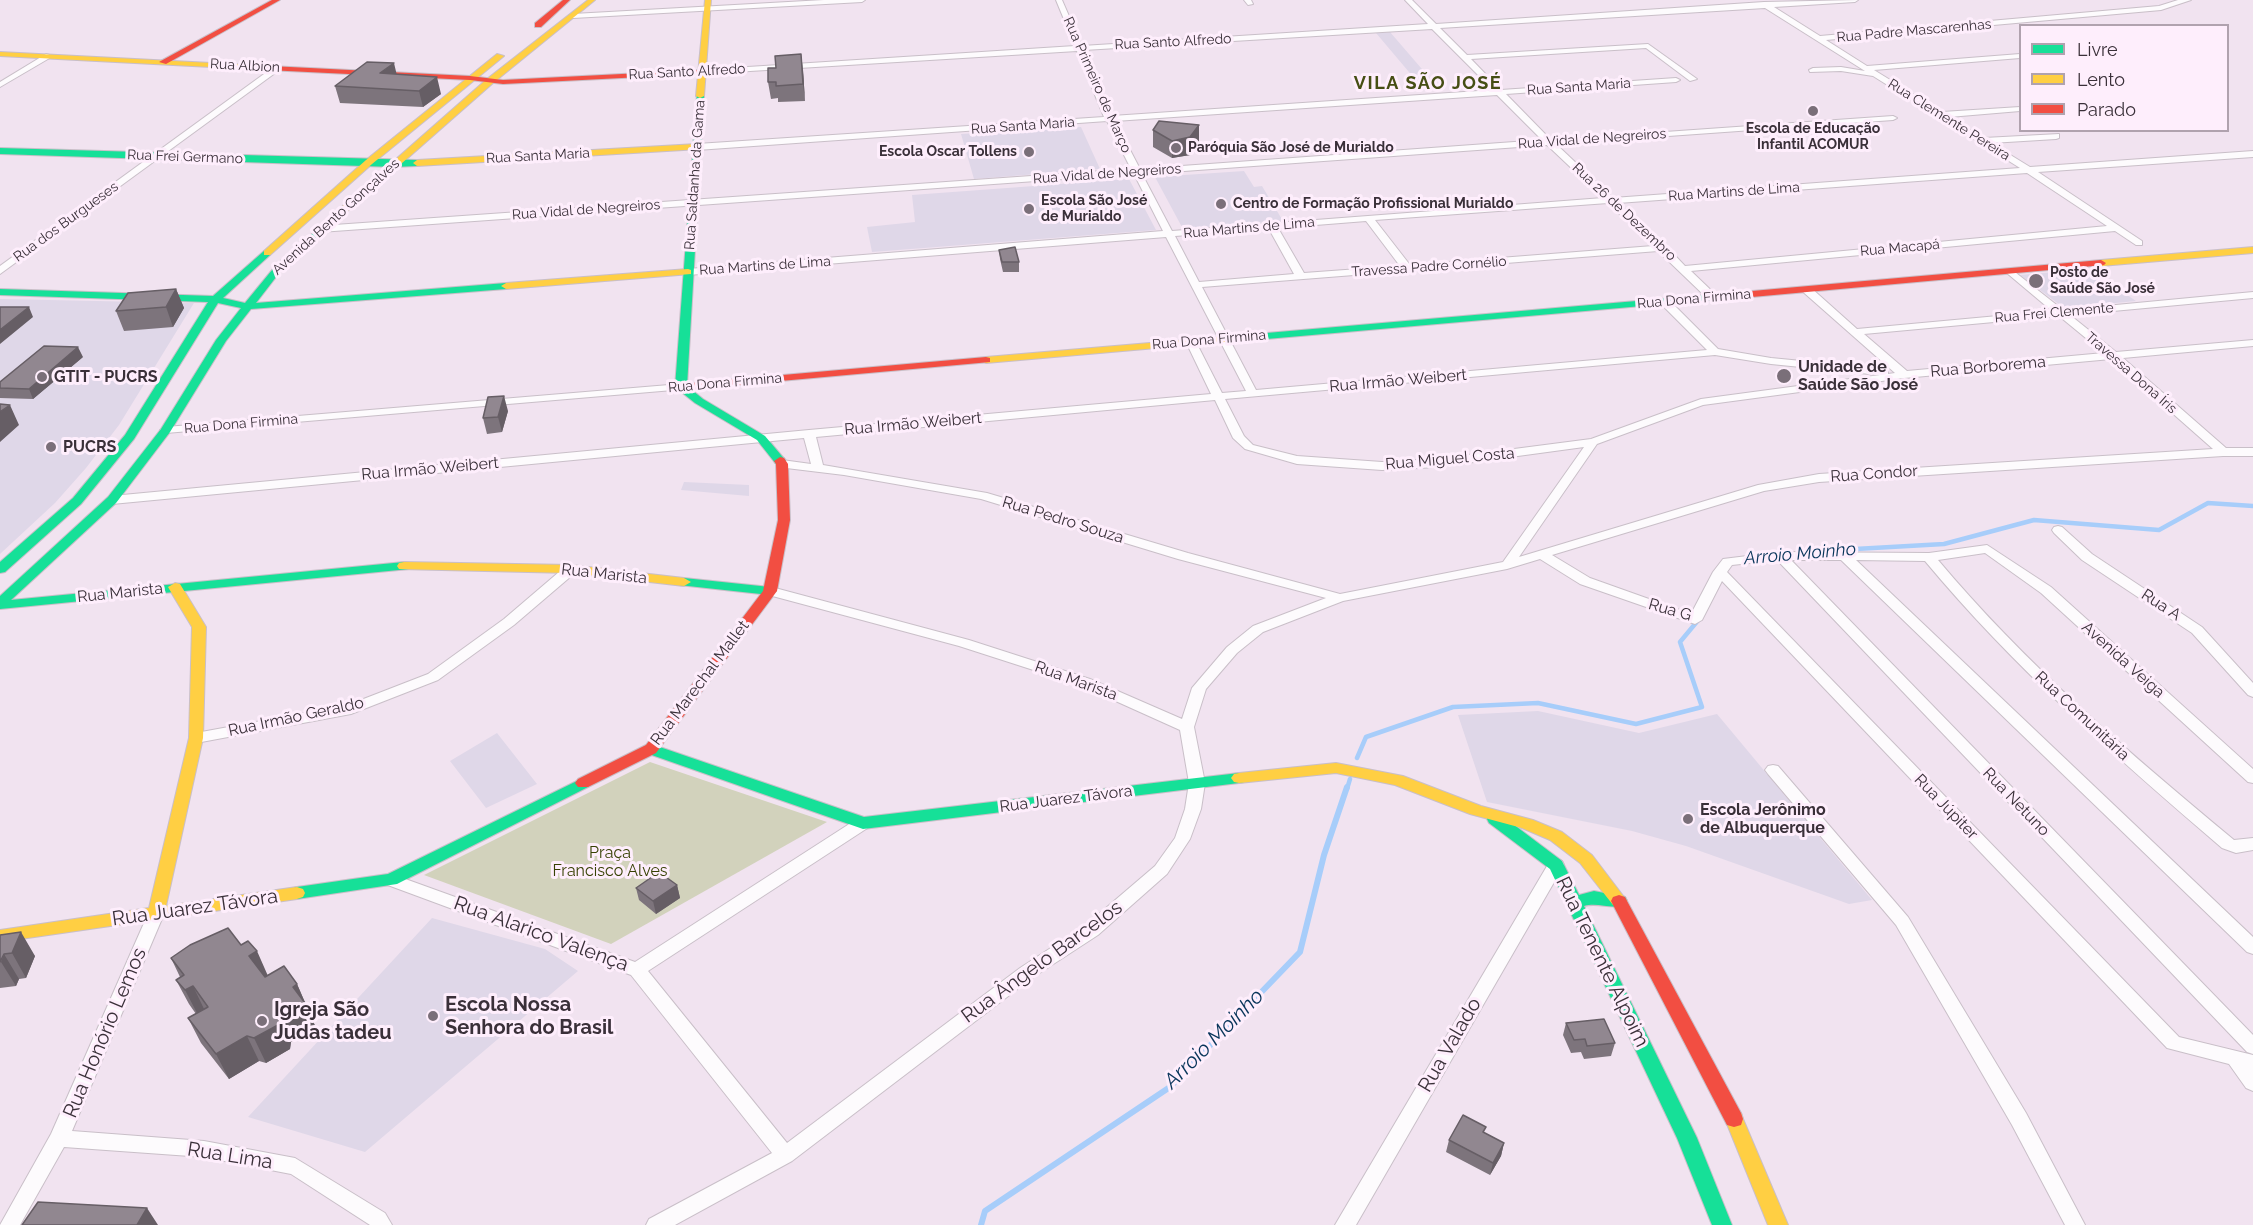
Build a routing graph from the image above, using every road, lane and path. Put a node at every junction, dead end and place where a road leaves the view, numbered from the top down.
1 (277, 0) edge
2 (567, 0) edge
3 (592, 0) edge
4 (862, 0) edge
5 (1059, 0) edge
6 (1408, 0) edge
7 (1855, 0) edge
8 (2188, 0) edge
9 (1762, 2) edge
10 (707, 4) edge
11 (573, 16) junction
12 (1434, 27) junction
13 (1818, 38) junction
14 (1080, 48) junction
15 (0, 54) edge
16 (49, 56) junction
17 (2019, 56) edge
18 (1465, 57) junction
19 (163, 62) junction
20 (278, 68) junction
21 (1866, 68) junction
22 (1813, 70) dead end
23 (701, 72) junction
24 (1881, 77) junction
25 (470, 78) junction
26 (1693, 79) dead end
27 (1676, 80) dead end
28 (490, 81) junction
29 (0, 85) edge
30 (1499, 92) junction
31 (2019, 109) edge
32 (1940, 115) junction
33 (1893, 118) dead end
34 (1110, 120) junction
35 (2056, 136) dead end
36 (1983, 141) junction
37 (1549, 142) junction
38 (697, 147) junction
39 (0, 151) edge
40 (2253, 154) edge
41 (156, 156) junction
42 (369, 162) junction
43 (394, 164) junction
44 (2030, 171) junction
45 (1138, 172) junction
46 (1612, 201) junction
47 (690, 203) junction
48 (1368, 218) junction
49 (1272, 226) junction
50 (2117, 228) junction
51 (320, 229) junction
52 (1170, 235) junction
53 (2139, 243) dead end
54 (1663, 248) junction
55 (2253, 250) edge
56 (1684, 268) junction
57 (1408, 269) junction
58 (0, 271) edge
59 (688, 272) junction
60 (2011, 272) junction
61 (1302, 277) junction
62 (1195, 285) junction
63 (1806, 289) junction
64 (0, 292) edge
65 (2253, 295) edge
66 (1712, 297) junction
67 (215, 299) junction
68 (1664, 301) junction
69 (246, 306) junction
70 (2059, 312) junction
71 (1854, 332) junction
72 (1223, 339) junction
73 (1191, 342) junction
74 (2253, 343) edge
75 (1715, 352) junction
76 (2113, 355) junction
77 (1904, 375) junction
78 (681, 387) junction
79 (1252, 394) junction
80 (1219, 396) junction
81 (166, 430) junction
82 (810, 434) junction
83 (761, 438) junction
84 (1593, 442) junction
85 (2223, 452) junction
86 (2253, 452) edge
87 (782, 464) junction
88 (818, 468) junction
89 (112, 500) junction
90 (2058, 530) dead end
91 (1843, 555) junction
92 (1544, 556) junction
93 (1780, 556) junction
94 (1929, 556) junction
95 (1507, 565) junction
96 (0, 569) edge
97 (571, 569) junction
98 (1720, 572) junction
99 (175, 587) junction
100 (770, 591) junction
101 (1340, 598) junction
102 (0, 604) edge
103 (2253, 692) edge
104 (1187, 727) junction
105 (196, 738) junction
106 (651, 749) junction
107 (1773, 770) dead end
108 (2253, 778) edge
109 (1197, 783) junction
110 (1486, 812) junction
111 (863, 824) junction
112 (2253, 844) edge
113 (1556, 865) junction
114 (391, 880) junction
115 (1619, 901) junction
116 (1575, 903) junction
117 (156, 914) junction
118 (0, 936) edge
119 (2253, 947) edge
120 (638, 970) junction
121 (2253, 1047) edge
122 (2245, 1060) edge
123 (2253, 1083) edge
124 (59, 1138) junction
125 (785, 1155) junction
126 (9, 1225) edge
127 (382, 1225) edge
128 (656, 1225) edge
129 (1345, 1225) edge
130 (1722, 1225) edge
131 (1778, 1225) edge
132 (2074, 1225) edge

1 - 19 street
2 - 25 street, Avenida Bento Gonçalves
3 - 11 street, Avenida Bento Gonçalves
4 - 10 street
5 - 14 street, Rua Primeiro de Março
6 - 12 street, Rua 26 de Dezembro
7 - 9 street, Rua Santo Alfredo
8 - 13 street, Rua Padre Mascarenhas
9 - 12 street, Rua Santo Alfredo
9 - 13 street, Rua Clemente Pereira
10 - 11 street
10 - 23 street, Rua Saldanha da Gama
11 - 28 street, Avenida Bento Gonçalves
12 - 14 street, Rua Santo Alfredo
12 - 18 street, Rua 26 de Dezembro
13 - 21 street, Rua Clemente Pereira
14 - 23 street, Rua Santo Alfredo
14 - 34 street, Rua Primeiro de Março
15 - 16 street, Rua Albion
16 - 19 street, Rua Albion
16 - 29 street
17 - 21 street
18 - 26 street
18 - 30 street, Rua 26 de Dezembro
19 - 20 street, Rua Albion
20 - 25 street, Rua Albion
20 - 41 street, Rua dos Burgueses
21 - 24 street, Rua Clemente Pereira
22 - 24 street
23 - 28 street, Rua Santo Alfredo
23 - 38 street, Rua Saldanha da Gama
24 - 32 street, Rua Clemente Pereira
25 - 28 street, Rua Albion
25 - 42 street, Avenida Bento Gonçalves
27 - 30 street, Rua Santa Maria
28 - 43 street, Avenida Bento Gonçalves
30 - 34 street, Rua Santa Maria
30 - 37 street, Rua 26 de Dezembro
31 - 32 street
32 - 36 street, Rua Clemente Pereira
33 - 37 street, Rua Vidal de Negreiros
34 - 38 street, Rua Santa Maria
34 - 45 street, Rua Primeiro de Março
35 - 36 street
36 - 44 street, Rua Clemente Pereira
37 - 45 street, Rua Vidal de Negreiros
37 - 46 street, Rua 26 de Dezembro
38 - 43 street, Rua Santa Maria
38 - 47 street, Rua Saldanha da Gama
39 - 41 street, Rua Frei Germano
40 - 44 street, Rua Martins de Lima
41 - 42 street, Rua Frei Germano
41 - 58 street, Rua dos Burgueses
42 - 43 street, Rua Santa Maria
42 - 67 street, Avenida Bento Gonçalves
43 - 51 street, Avenida Bento Gonçalves
44 - 46 street, Rua Martins de Lima
44 - 50 street, Rua Clemente Pereira
45 - 47 street, Rua Vidal de Negreiros
45 - 52 street, Rua Primeiro de Março
46 - 48 street, Rua Martins de Lima
46 - 54 street, Rua 26 de Dezembro
47 - 51 street, Rua Vidal de Negreiros
47 - 59 street, Rua Saldanha da Gama
48 - 49 street, Rua Martins de Lima
48 - 57 street
49 - 52 street, Rua Martins de Lima
49 - 61 street
50 - 53 street, Rua Clemente Pereira
50 - 56 street, Rua Macapá
51 - 69 street, Avenida Bento Gonçalves
52 - 59 street, Rua Martins de Lima
52 - 62 street, Rua Primeiro de Março
54 - 56 street, Rua 26 de Dezembro
54 - 57 street, Travessa Padre Cornélio
55 - 60 street, Rua Dona Firmina
56 - 66 street, Rua 26 de Dezembro
57 - 61 street, Travessa Padre Cornélio
59 - 69 street, Rua Martins de Lima
59 - 78 street, Rua Saldanha da Gama
60 - 63 street, Rua Dona Firmina
60 - 70 street, Travessa Dona Íris
61 - 62 street, Travessa Padre Cornélio
62 - 72 street, Rua Primeiro de Março
63 - 66 street, Rua Dona Firmina
63 - 71 street
64 - 67 street, Rua Martins de Lima
65 - 70 street, Rua Frei Clemente
66 - 68 street, Rua Dona Firmina
67 - 69 street, Rua Martins de Lima
67 - 96 street, Avenida Bento Gonçalves
68 - 72 street, Rua Dona Firmina
68 - 75 street
69 - 81 street, Avenida Bento Gonçalves
70 - 71 street, Rua Frei Clemente
70 - 76 street, Travessa Dona Íris
71 - 77 street
72 - 73 street, Rua Dona Firmina
72 - 79 street, Rua Primeiro de Março
73 - 78 street, Rua Dona Firmina
73 - 80 street, Rua Miguel Costa
74 - 76 street, Rua Borborema
75 - 77 street, Rua Irmão Weibert
75 - 79 street, Rua Irmão Weibert
76 - 77 street, Rua Borborema
76 - 85 street, Travessa Dona Íris
77 - 84 street, Rua Borborema
78 - 81 street, Rua Dona Firmina
78 - 83 street
79 - 80 street, Rua Irmão Weibert
80 - 82 street, Rua Irmão Weibert
80 - 84 street, Rua Miguel Costa
81 - 89 street, Avenida Bento Gonçalves
82 - 83 street, Rua Irmão Weibert
82 - 88 street
83 - 87 street
83 - 89 street, Rua Irmão Weibert
84 - 95 street
85 - 86 street, Rua Condor
85 - 92 street, Rua Condor
87 - 88 street, Rua Pedro Souza
87 - 100 street, Rua Marechal Mallet
88 - 101 street, Rua Pedro Souza
89 - 102 street, Avenida Bento Gonçalves
90 - 103 street, Rua A
91 - 93 street
91 - 94 street
91 - 119 street
92 - 95 street, Rua Condor
92 - 98 street, Rua G
93 - 98 street
93 - 121 street, Rua Netuno
94 - 108 street, Avenida Veiga
94 - 112 street, Rua Comunitária
95 - 101 street, Rua Ângelo Barcelos
97 - 99 street, Rua Marista
97 - 100 street, Rua Marista
97 - 105 street, Rua Irmão Geraldo
98 - 122 street, Rua Júpiter
99 - 102 street, Rua Marista
99 - 105 street, Rua Honório Lemos
100 - 104 street, Rua Marista
100 - 106 street, Rua Marechal Mallet
101 - 104 street, Rua Ângelo Barcelos
104 - 109 street, Rua Ângelo Barcelos
105 - 117 street, Rua Honório Lemos
106 - 111 street, Rua Juarez Távora
106 - 114 street, Rua Marechal Mallet
107 - 132 street
109 - 110 street, Rua Juarez Távora
109 - 111 street, Rua Juarez Távora
109 - 125 street, Rua Ângelo Barcelos
110 - 113 street, Rua Tenente Alpoim
110 - 115 street, Rua Tenente Alpoim
111 - 120 street
113 - 116 street, Rua Tenente Alpoim
113 - 129 street, Rua Valado
114 - 117 street, Rua Juarez Távora
114 - 120 street, Rua Alarico Valença
115 - 116 street
115 - 131 street, Rua Tenente Alpoim
116 - 130 street, Rua Tenente Alpoim
117 - 118 street, Rua Juarez Távora
117 - 124 street, Rua Honório Lemos
120 - 125 street, Rua Alarico Valença
122 - 123 street
124 - 126 street, Rua Honório Lemos
124 - 127 street, Rua Lima
125 - 128 street, Rua Ângelo Barcelos

